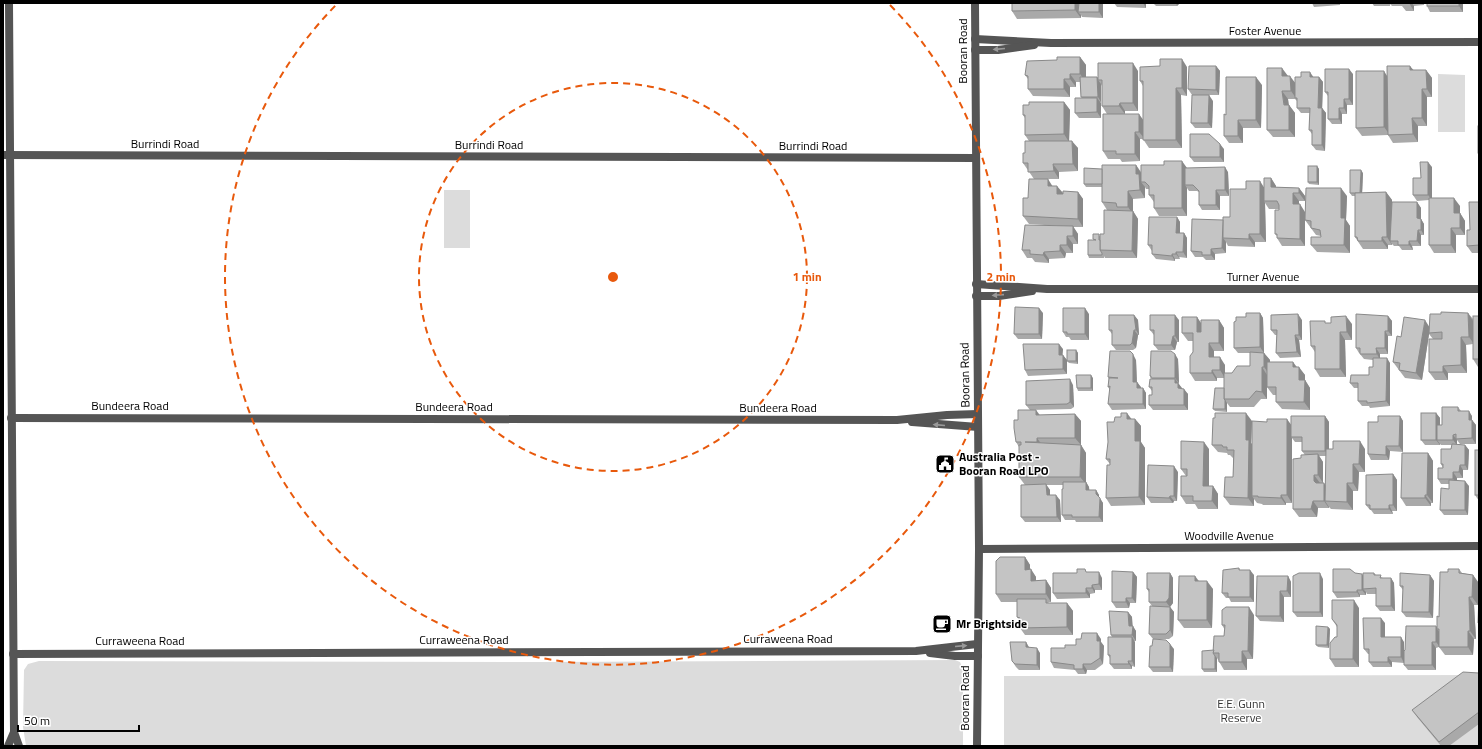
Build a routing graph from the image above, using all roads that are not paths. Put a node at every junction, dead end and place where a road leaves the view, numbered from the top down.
1 (9, 3) edge
2 (974, 3) edge
3 (975, 39) junction
4 (1479, 42) edge
5 (1051, 43) junction
6 (975, 50) junction
7 (6, 155) edge
8 (975, 158) junction
9 (976, 284) junction
10 (1047, 289) junction
11 (1479, 289) edge
12 (976, 296) junction
13 (7, 401) edge
14 (978, 414) junction
15 (11, 418) junction
16 (898, 420) junction
17 (978, 427) junction
18 (1479, 546) edge
19 (979, 549) junction
20 (978, 644) junction
21 (916, 651) junction
22 (13, 654) junction
23 (978, 656) junction
24 (14, 732) junction
25 (8, 746) edge
26 (19, 746) edge
27 (977, 746) edge

1 - 7 street
2 - 3 street, Booran Road
3 - 5 street, Foster Avenue
3 - 6 street, Booran Road
4 - 5 street, Foster Avenue
5 -> 6 street, Foster Avenue
6 - 8 street, Booran Road
7 - 8 street, Burrindi Road
7 - 13 street
8 - 9 street, Booran Road
9 - 10 street, Turner Avenue
9 - 12 street, Booran Road
10 - 11 street, Turner Avenue
10 -> 12 street, Turner Avenue
12 - 14 street, Booran Road
13 - 15 street
14 - 16 street, Bundeera Road
14 - 17 street, Booran Road
15 - 16 street, Bundeera Road
15 - 22 street
17 -> 16 street, Bundeera Road
17 - 19 street, Booran Road
18 - 19 street, Woodville Avenue
19 - 20 street, Booran Road
21 -> 20 street, Curraweena Road
20 - 23 street, Booran Road
21 - 22 street, Curraweena Road
21 - 23 street, Curraweena Road
22 - 24 street
23 - 27 street, Booran Road
24 - 25 street
24 - 26 street

